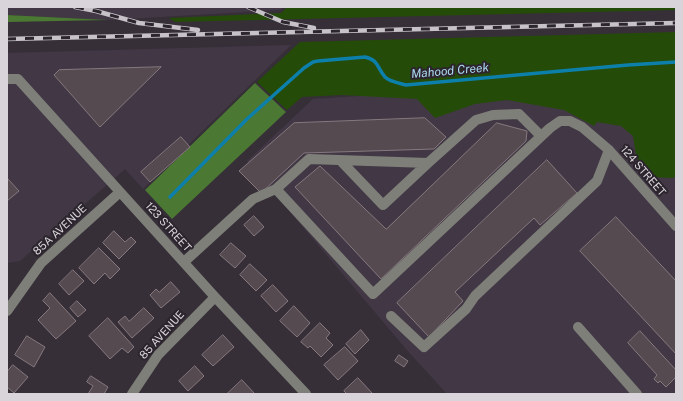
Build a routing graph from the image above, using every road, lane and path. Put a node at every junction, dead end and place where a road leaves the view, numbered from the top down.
1 (9, 79) edge
2 (541, 136) junction
3 (609, 150) junction
4 (340, 160) junction
5 (428, 163) junction
6 (276, 189) junction
7 (120, 192) junction
8 (676, 226) edge
9 (184, 262) junction
10 (215, 297) junction
11 (7, 311) edge
12 (391, 316) dead end
13 (578, 327) dead end
14 (132, 394) edge
15 (306, 394) edge
16 (637, 394) edge

1 - 7 street, 123 STREET
2 - 3 street, 124 STREET
2 - 5 street
2 - 6 street, 124 STREET
3 - 8 street, 124 STREET
3 - 12 street
4 - 5 street
4 - 5 street
4 - 6 street
6 - 9 street
7 - 9 street, 123 STREET
7 - 11 street, 85A AVENUE
9 - 10 street, 123 STREET
10 - 14 street, 85 AVENUE
10 - 15 street, 123 STREET
13 - 16 street

